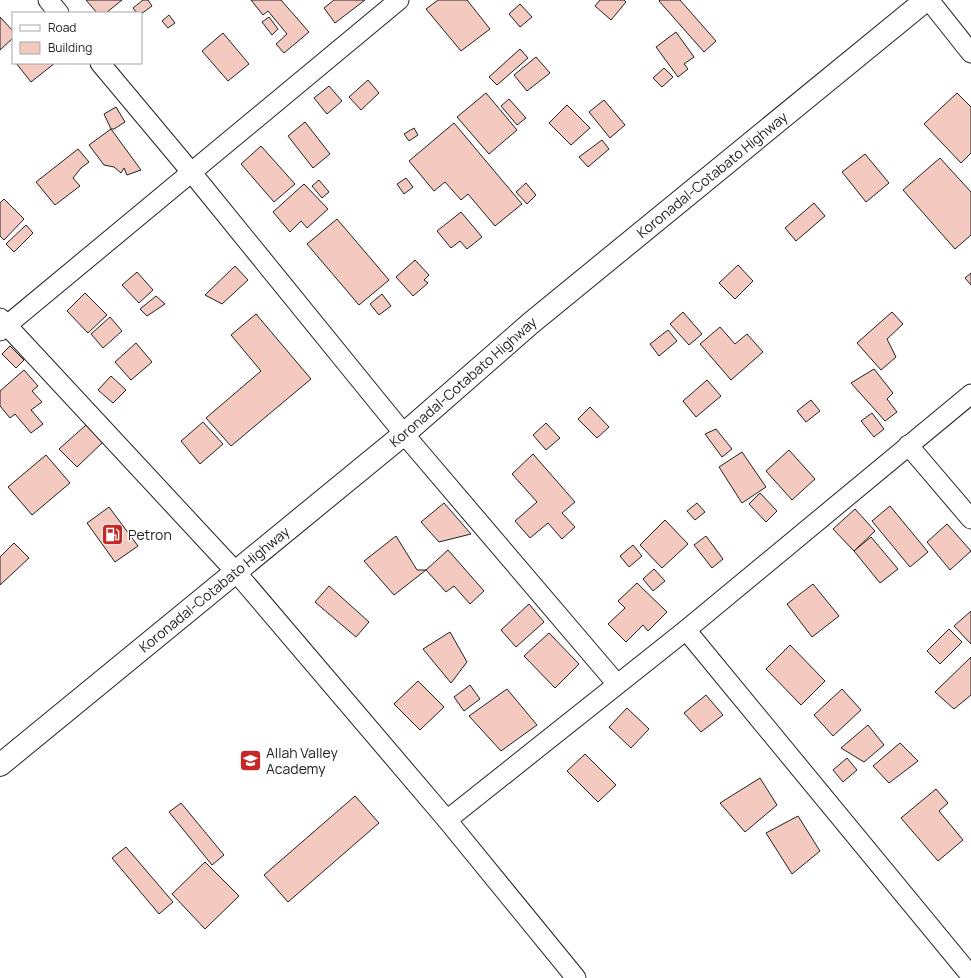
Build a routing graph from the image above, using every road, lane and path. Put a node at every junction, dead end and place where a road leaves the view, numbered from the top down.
1 (48, 0) edge
2 (399, 0) edge
3 (926, 0) edge
4 (930, 0) edge
5 (58, 12) edge
6 (971, 53) edge
7 (101, 64) edge
8 (192, 173) junction
9 (2, 325) edge
10 (971, 394) edge
11 (404, 434) junction
12 (908, 445) junction
13 (971, 519) edge
14 (235, 571) junction
15 (686, 630) junction
16 (617, 684) junction
17 (0, 765) edge
18 (447, 820) junction
19 (971, 976) edge
20 (576, 978) edge

1 - 5 street
2 - 8 street
3 - 11 highway, Koronadal-Cotabato Highway
4 - 6 street
7 - 8 street
8 - 9 street
8 - 11 street
9 - 14 street
10 - 12 street
11 - 14 highway, Koronadal-Cotabato Highway
11 - 16 street
12 - 13 street
12 - 15 street
14 - 17 highway, Koronadal-Cotabato Highway
14 - 18 street
15 - 16 street
15 - 19 street
16 - 18 street
18 - 20 street

